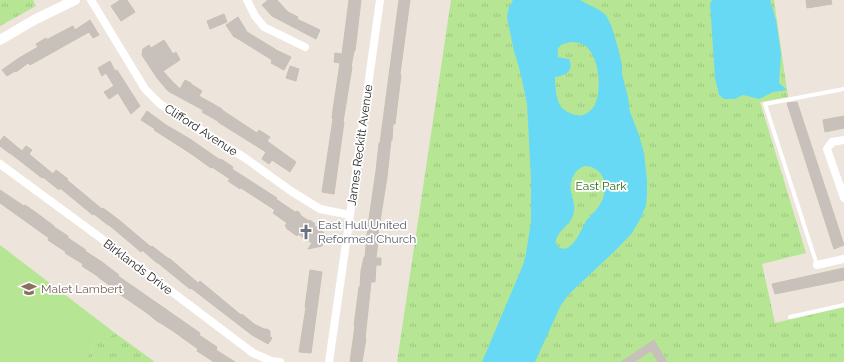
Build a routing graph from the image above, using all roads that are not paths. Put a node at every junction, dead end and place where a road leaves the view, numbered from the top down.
1 (75, 0) edge
2 (91, 0) edge
3 (247, 0) edge
4 (380, 0) edge
5 (0, 40) edge
6 (305, 47) dead end
7 (844, 89) edge
8 (844, 140) edge
9 (0, 164) edge
10 (843, 193) edge
11 (350, 215) junction
12 (844, 259) edge
13 (817, 265) joint
14 (844, 305) edge
15 (790, 317) dead end
16 (280, 362) edge
17 (329, 362) edge

1 - 5 street
2 - 11 street, Clifford Avenue
3 - 6 street
4 - 11 street, James Reckitt Avenue
7 - 13 lane
8 - 10 street
9 - 16 street, Birklands Drive
11 - 17 street, James Reckitt Avenue
12 - 13 street
14 - 15 lane

